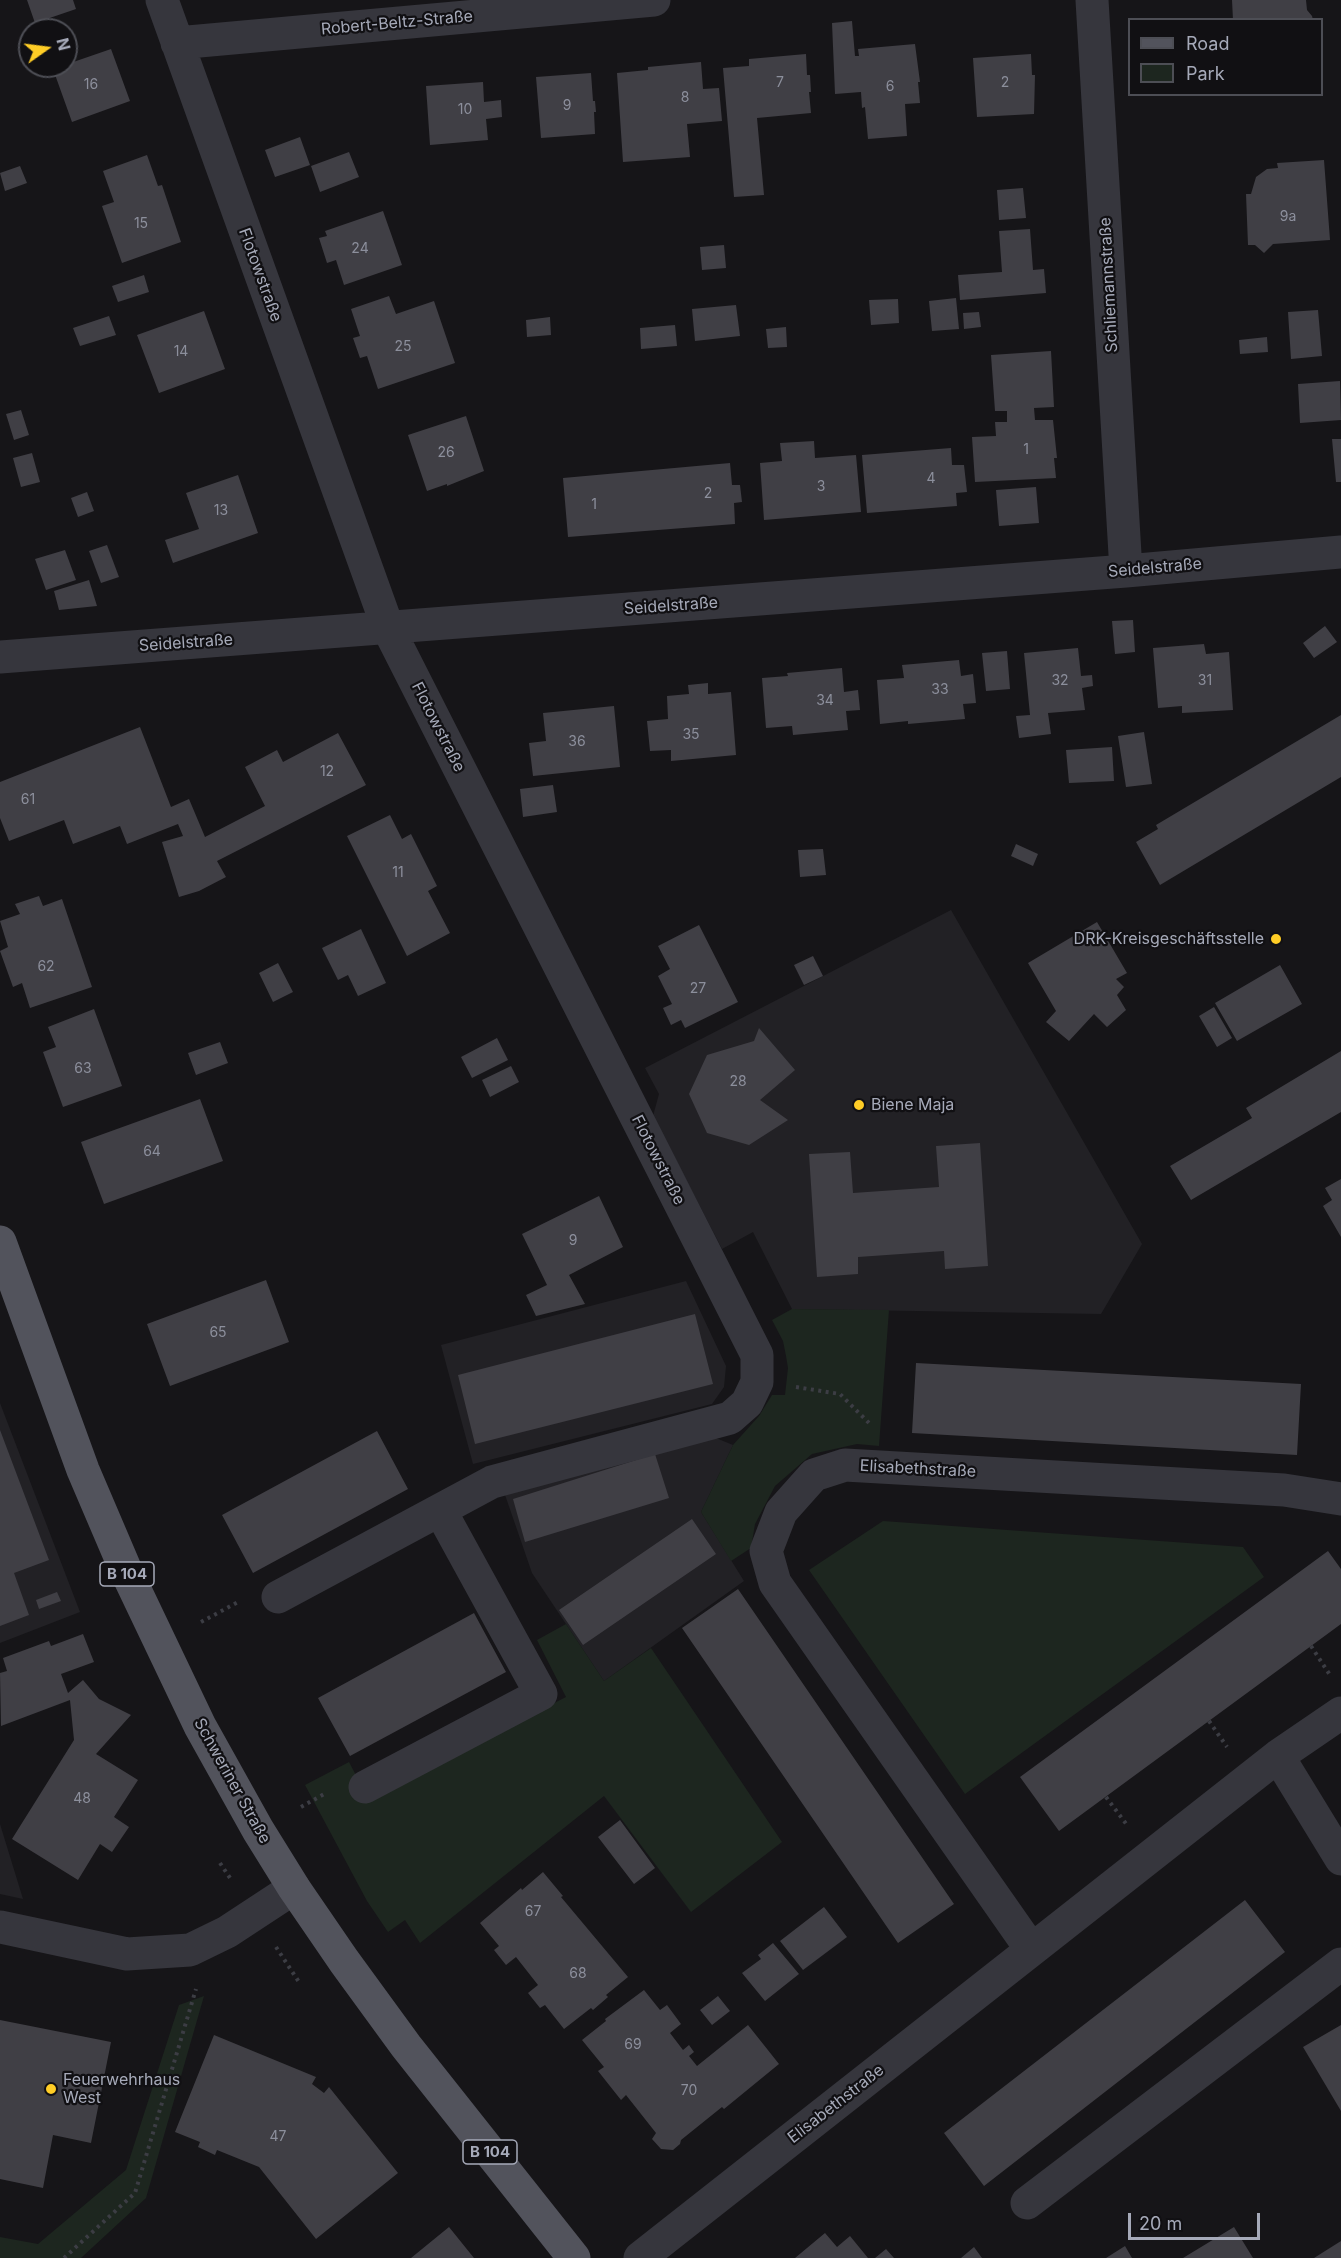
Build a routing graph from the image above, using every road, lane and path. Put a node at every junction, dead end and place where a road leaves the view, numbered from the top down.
1 (162, 0) edge
2 (654, 0) edge
3 (1092, 0) edge
4 (177, 43) junction
5 (1341, 552) edge
6 (1126, 571) junction
7 (388, 628) junction
8 (0, 657) edge
9 (0, 1242) edge
10 (757, 1382) junction
11 (873, 1427) dead end
12 (1341, 1499) edge
13 (440, 1510) junction
14 (278, 1597) dead end
15 (1311, 1646) dead end
16 (1333, 1680) dead end
17 (1341, 1713) edge
18 (1209, 1721) dead end
19 (1232, 1754) dead end
20 (1278, 1755) junction
21 (365, 1787) dead end
22 (1106, 1797) dead end
23 (1132, 1832) dead end
24 (1341, 1859) edge
25 (294, 1888) junction
26 (0, 1928) edge
27 (1031, 1949) junction
28 (1341, 1964) edge
29 (197, 1985) dead end
30 (1027, 2203) dead end
31 (64, 2258) edge
32 (574, 2258) edge
33 (640, 2258) edge

1 - 4 street, Flotowstraße
2 - 4 street, Robert-Beltz-Straße
3 - 6 street, Schliemannstraße
4 - 7 street, Flotowstraße
5 - 6 street, Seidelstraße
6 - 7 street, Seidelstraße
7 - 8 street, Seidelstraße
7 - 10 street, Flotowstraße
9 - 25 main road, Schweriner Straße / B 104
10 - 11 path
10 - 13 street
12 - 27 street, Elisabethstraße
13 - 14 street
13 - 21 street
15 - 16 path
17 - 20 street, Elisabethstraße
18 - 19 path
20 - 24 street
20 - 27 street, Elisabethstraße
22 - 23 path
25 - 26 street
25 - 32 main road, Schweriner Straße / B 104
27 - 33 street, Elisabethstraße
28 - 30 street
29 - 31 path

